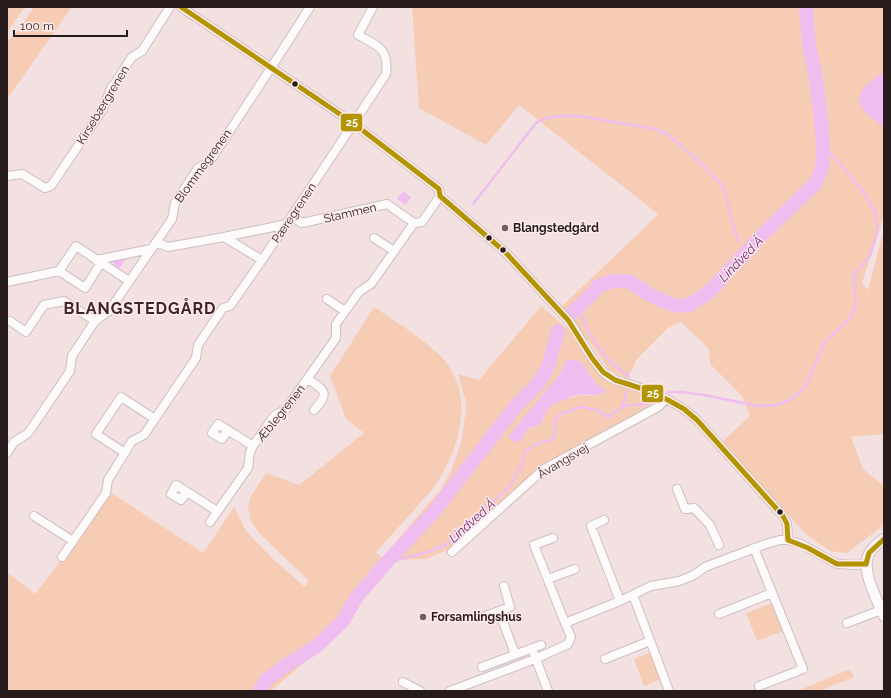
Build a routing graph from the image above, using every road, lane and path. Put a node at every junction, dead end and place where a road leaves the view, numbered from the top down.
1 (170, 7) edge
2 (181, 7) edge
3 (310, 7) edge
4 (373, 7) edge
5 (271, 68) junction
6 (354, 123) junction
7 (7, 176) edge
8 (440, 196) junction
9 (289, 221) junction
10 (414, 223) junction
11 (224, 236) junction
12 (374, 238) dead end
13 (156, 242) junction
14 (151, 249) junction
15 (394, 251) junction
16 (262, 260) junction
17 (99, 262) junction
18 (59, 271) junction
19 (129, 281) junction
20 (7, 282) edge
21 (327, 299) dead end
22 (345, 311) junction
23 (95, 320) junction
24 (10, 321) dead end
25 (308, 379) junction
26 (665, 400) junction
27 (314, 410) dead end
28 (155, 419) junction
29 (228, 430) dead end
30 (254, 446) junction
31 (7, 453) edge
32 (125, 453) junction
33 (676, 489) dead end
34 (187, 492) dead end
35 (217, 511) junction
36 (34, 516) dead end
37 (604, 520) dead end
38 (210, 522) dead end
39 (553, 538) dead end
40 (884, 539) edge
41 (788, 540) junction
42 (73, 541) junction
43 (719, 545) dead end
44 (754, 548) junction
45 (452, 552) dead end
46 (62, 557) dead end
47 (866, 564) junction
48 (575, 569) dead end
49 (548, 579) junction
50 (504, 586) dead end
51 (772, 593) junction
52 (633, 595) junction
53 (620, 601) junction
54 (499, 611) junction
55 (883, 613) edge
56 (719, 614) dead end
57 (483, 617) dead end
58 (565, 623) junction
59 (848, 623) dead end
60 (650, 641) junction
61 (541, 645) dead end
62 (532, 648) junction
63 (516, 654) junction
64 (536, 658) junction
65 (605, 659) dead end
66 (482, 667) dead end
67 (403, 682) dead end
68 (759, 686) dead end
69 (420, 691) edge
70 (450, 691) edge
71 (548, 691) edge
72 (670, 691) edge

1 - 7 street, Kirsebærgrenen
2 - 5 street
3 - 5 street, Blommegrenen
4 - 6 street, Pæregrenen
5 - 6 street
5 - 13 street, Blommegrenen
6 - 8 street
6 - 9 street, Pæregrenen
8 - 10 street
8 - 26 street
9 - 10 street, Stammen
9 - 11 street, Stammen
9 - 16 street, Pæregrenen
10 - 15 street, Æblegrenen
11 - 13 street, Stammen
11 - 16 street
12 - 15 street
13 - 14 street, Blommegrenen
14 - 17 street
14 - 19 street, Blommegrenen
15 - 22 street, Æblegrenen
16 - 28 street, Pæregrenen
17 - 18 street
17 - 18 street
17 - 19 street
18 - 20 street
19 - 23 street, Blommegrenen
21 - 22 street
22 - 25 street, Æblegrenen
23 - 24 street
23 - 31 street, Blommegrenen
25 - 27 street, Æblegrenen
25 - 30 street, Æblegrenen
26 - 41 street
26 - 45 street, Åvangsvej
28 - 32 street, Pæregrenen
28 - 32 street
29 - 30 street, Æblegrenen
30 - 35 street, Æblegrenen
32 - 42 street, Pæregrenen
33 - 43 street
34 - 35 street
35 - 38 street, Æblegrenen
36 - 42 street
37 - 53 street
39 - 49 street
40 - 47 street
41 - 44 street
41 - 47 street
42 - 46 street, Pæregrenen
44 - 51 street
44 - 52 street
47 - 55 street
48 - 49 street
49 - 58 street
50 - 54 street
51 - 56 street
51 - 68 street
52 - 53 street
52 - 60 street
53 - 58 street
54 - 57 street
54 - 63 street
55 - 59 street
58 - 64 street
60 - 65 street
60 - 72 street
61 - 62 street
62 - 63 street
62 - 64 street
63 - 66 street
64 - 70 street
64 - 71 street
67 - 69 street

